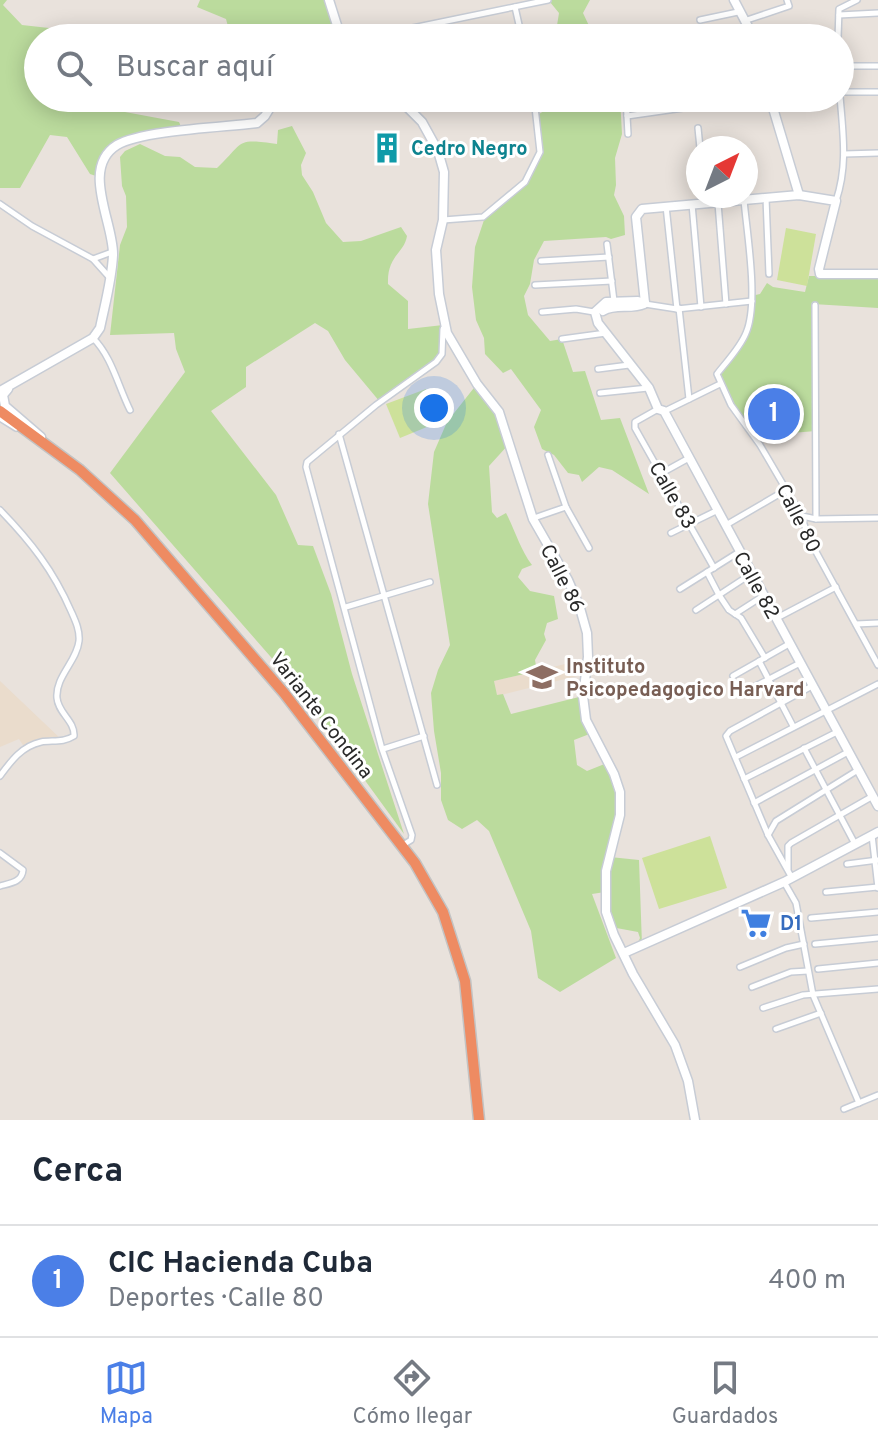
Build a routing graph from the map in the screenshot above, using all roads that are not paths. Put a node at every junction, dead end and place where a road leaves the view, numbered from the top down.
1 (329, 0) edge
2 (548, 0) edge
3 (734, 0) edge
4 (787, 0) edge
5 (857, 0) edge
6 (515, 7) junction
7 (738, 12) junction
8 (878, 13) edge
9 (839, 15) junction
10 (700, 20) dead end
11 (743, 21) junction
12 (337, 24) edge
13 (432, 24) edge
14 (519, 24) edge
15 (745, 24) edge
16 (839, 24) edge
17 (854, 66) edge
18 (878, 66) edge
19 (878, 92) edge
20 (854, 93) edge
21 (265, 112) edge
22 (413, 112) edge
23 (536, 112) edge
24 (627, 112) edge
25 (653, 112) edge
26 (774, 112) edge
27 (841, 112) edge
28 (627, 116) junction
29 (698, 128) dead end
30 (628, 134) dead end
31 (699, 136) edge
32 (878, 153) edge
33 (844, 154) junction
34 (799, 195) junction
35 (766, 198) junction
36 (758, 199) edge
37 (835, 202) junction
38 (0, 204) edge
39 (686, 204) edge
40 (666, 206) junction
41 (692, 208) edge
42 (718, 208) edge
43 (745, 208) edge
44 (443, 220) junction
45 (607, 244) dead end
46 (113, 252) junction
47 (609, 257) junction
48 (93, 259) junction
49 (541, 261) dead end
50 (769, 274) dead end
51 (878, 274) edge
52 (110, 279) junction
53 (612, 281) junction
54 (535, 285) dead end
55 (614, 301) junction
56 (752, 301) junction
57 (645, 303) junction
58 (726, 304) junction
59 (815, 305) dead end
60 (701, 307) junction
61 (678, 308) junction
62 (542, 312) dead end
63 (595, 312) junction
64 (442, 320) junction
65 (606, 332) junction
66 (93, 338) junction
67 (562, 339) dead end
68 (630, 364) junction
69 (598, 369) dead end
70 (720, 384) junction
71 (649, 388) junction
72 (4, 390) edge
73 (600, 393) dead end
74 (689, 399) junction
75 (130, 410) dead end
76 (661, 410) junction
77 (0, 411) edge
78 (0, 418) edge
79 (31, 434) junction
80 (339, 434) junction
81 (51, 448) junction
82 (548, 455) dead end
83 (689, 458) junction
84 (660, 474) junction
85 (786, 490) junction
86 (566, 507) junction
87 (0, 510) edge
88 (716, 511) junction
89 (801, 515) junction
90 (878, 518) edge
91 (533, 519) junction
92 (816, 519) junction
93 (690, 524) junction
94 (725, 526) junction
95 (671, 533) dead end
96 (589, 548) dead end
97 (739, 552) junction
98 (714, 568) junction
99 (707, 572) junction
100 (751, 574) junction
101 (430, 582) dead end
102 (836, 587) junction
103 (680, 589) dead end
104 (719, 595) junction
105 (385, 596) junction
106 (763, 596) junction
107 (346, 607) junction
108 (696, 610) dead end
109 (735, 614) junction
110 (776, 619) junction
111 (878, 623) edge
112 (856, 624) junction
113 (789, 644) junction
114 (762, 659) junction
115 (800, 663) junction
116 (878, 665) edge
117 (733, 676) dead end
118 (768, 679) junction
119 (878, 684) edge
120 (812, 686) junction
121 (746, 691) dead end
122 (781, 702) junction
123 (825, 709) junction
124 (793, 726) junction
125 (837, 732) junction
126 (424, 736) junction
127 (804, 748) junction
128 (382, 749) junction
129 (848, 752) junction
130 (736, 757) junction
131 (815, 769) junction
132 (858, 770) junction
133 (0, 776) edge
134 (744, 779) junction
135 (437, 785) dead end
136 (826, 789) junction
137 (873, 796) junction
138 (754, 803) junction
139 (878, 806) edge
140 (840, 815) junction
141 (875, 834) edge
142 (768, 835) junction
143 (403, 845) junction
144 (856, 845) junction
145 (0, 853) edge
146 (876, 860) edge
147 (847, 864) dead end
148 (788, 877) junction
149 (0, 886) edge
150 (878, 887) edge
151 (826, 892) dead end
152 (878, 912) edge
153 (811, 918) dead end
154 (878, 938) edge
155 (804, 944) junction
156 (815, 944) dead end
157 (624, 953) junction
158 (878, 963) edge
159 (740, 967) dead end
160 (818, 969) dead end
161 (808, 971) junction
162 (752, 987) dead end
163 (878, 989) edge
164 (813, 995) junction
165 (763, 1008) dead end
166 (821, 1013) junction
167 (776, 1029) dead end
168 (878, 1095) edge
169 (859, 1103) junction
170 (844, 1109) dead end
171 (479, 1120) edge
172 (695, 1120) edge

1 - 12 main road
2 - 6 street
3 - 7 main road
4 - 11 street
5 - 9 street
6 - 13 street
6 - 14 street
7 - 10 street
7 - 11 main road
8 - 9 street
9 - 16 street
11 - 15 main road
17 - 18 street
19 - 20 street
21 - 46 main road
22 - 44 main road, Calle 86
23 - 44 street
24 - 28 street
25 - 28 street
26 - 34 main road
27 - 33 street
28 - 30 street
29 - 31 street
32 - 33 street
33 - 37 street
34 - 35 main road
34 - 37 main road
35 - 36 main road
35 - 50 street
37 - 51 main road
38 - 48 street
39 - 40 main road
40 - 57 main road
40 - 61 street
41 - 60 street
42 - 58 street
43 - 56 street
44 - 64 main road, Calle 86
45 - 47 street
46 - 48 street
46 - 52 main road
47 - 49 street
47 - 53 street
48 - 52 street
52 - 66 main road
53 - 54 street
53 - 55 street
55 - 57 main road
55 - 63 main road
56 - 58 street
56 - 70 street, Calle 80
57 - 61 street
57 - 65 main road
58 - 60 street
59 - 92 street
60 - 61 street
61 - 74 street
62 - 63 street
63 - 65 main road, Calle 82
64 - 80 street
64 - 91 main road, Calle 86
65 - 67 street
65 - 68 main road, Calle 82
66 - 72 main road
66 - 75 street
68 - 69 street
68 - 71 main road, Calle 82
70 - 74 street
70 - 85 street, Calle 80
71 - 73 street
71 - 76 main road, Calle 82
72 - 81 main road
74 - 76 street
76 - 83 main road, Calle 82
76 - 84 street, Calle 83
77 - 79 highway, Variante Condina
78 - 79 street
79 - 81 highway, Variante Condina
80 - 105 street
80 - 107 street
81 - 143 highway, Variante Condina
82 - 86 street
83 - 84 street
83 - 88 main road, Calle 82
84 - 93 street, Calle 83
85 - 89 street, Calle 80
85 - 94 street
86 - 91 street
86 - 96 street
87 - 133 street
88 - 93 street
88 - 94 main road, Calle 82
89 - 92 street
89 - 102 street, Calle 80
90 - 92 street
91 - 157 main road, Calle 86
93 - 95 street
93 - 98 street, Calle 83
94 - 97 main road, Calle 82
97 - 98 street
97 - 100 main road, Calle 82
98 - 99 street
99 - 103 street
99 - 104 street
100 - 104 street
100 - 106 main road, Calle 82
101 - 105 street
102 - 110 street
102 - 112 street, Calle 80
104 - 108 street
104 - 109 street
105 - 107 street
105 - 126 street
106 - 109 street
106 - 110 main road, Calle 82
107 - 128 street
109 - 114 street
110 - 113 main road, Calle 82
111 - 112 street
112 - 116 street, Calle 80
113 - 114 street
113 - 115 main road, Calle 82
114 - 117 street
114 - 118 street
115 - 118 street
115 - 120 main road, Calle 82
118 - 121 street
118 - 122 street
119 - 123 street
120 - 122 street
120 - 123 main road, Calle 82
122 - 124 street
122 - 130 street
123 - 124 street
123 - 125 main road, Calle 82
124 - 130 street
125 - 127 street
125 - 129 main road, Calle 82
126 - 128 street
126 - 135 street
127 - 131 street
127 - 134 street
128 - 143 street
129 - 131 street
129 - 132 main road, Calle 82
130 - 134 street
131 - 136 street
131 - 138 street
132 - 136 street
132 - 137 main road, Calle 82
134 - 138 street
136 - 140 street
136 - 142 street
137 - 139 main road, Calle 82
137 - 140 street
138 - 142 street
140 - 144 street
140 - 148 street
141 - 144 main road
141 - 146 street
142 - 148 street
143 - 171 highway, Variante Condina
144 - 148 main road
145 - 149 street
146 - 147 street
146 - 150 street
148 - 155 street
148 - 157 main road
150 - 151 street
152 - 153 street
154 - 156 street
155 - 159 street
155 - 161 street
157 - 172 main road, Calle 86
158 - 160 street
161 - 162 street
161 - 164 street
163 - 164 street
164 - 165 street
164 - 166 street
166 - 167 street
166 - 169 street
168 - 169 street
169 - 170 street

